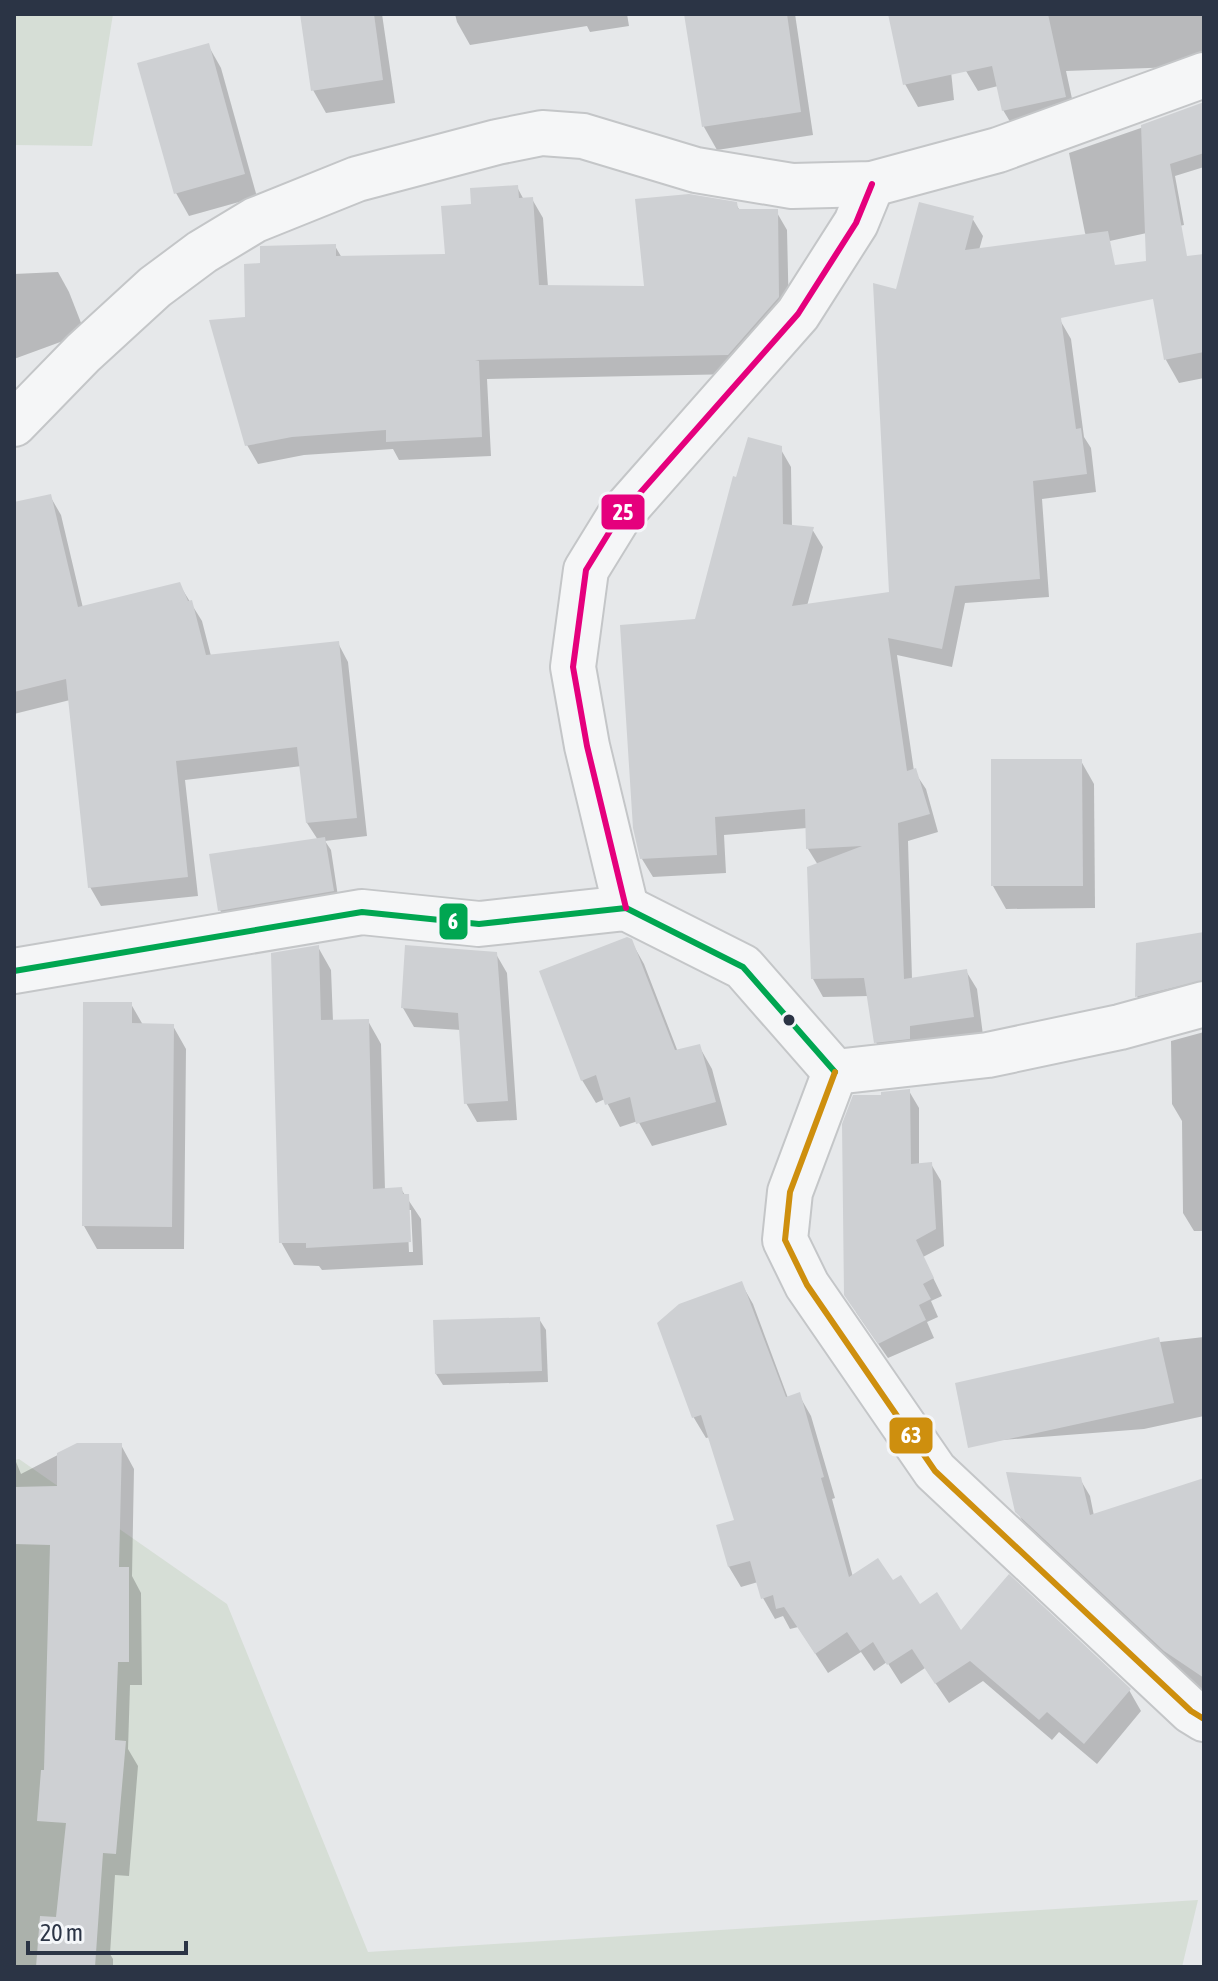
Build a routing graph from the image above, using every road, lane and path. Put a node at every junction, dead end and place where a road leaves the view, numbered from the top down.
1 (1204, 75) edge
2 (872, 184) junction
3 (14, 424) edge
4 (626, 908) junction
5 (14, 971) edge
6 (1204, 1004) edge
7 (835, 1072) junction
8 (1204, 1719) edge

1 - 2 street
2 - 3 street
2 - 4 street
4 - 5 street
4 - 7 street
6 - 7 street
7 - 8 street

